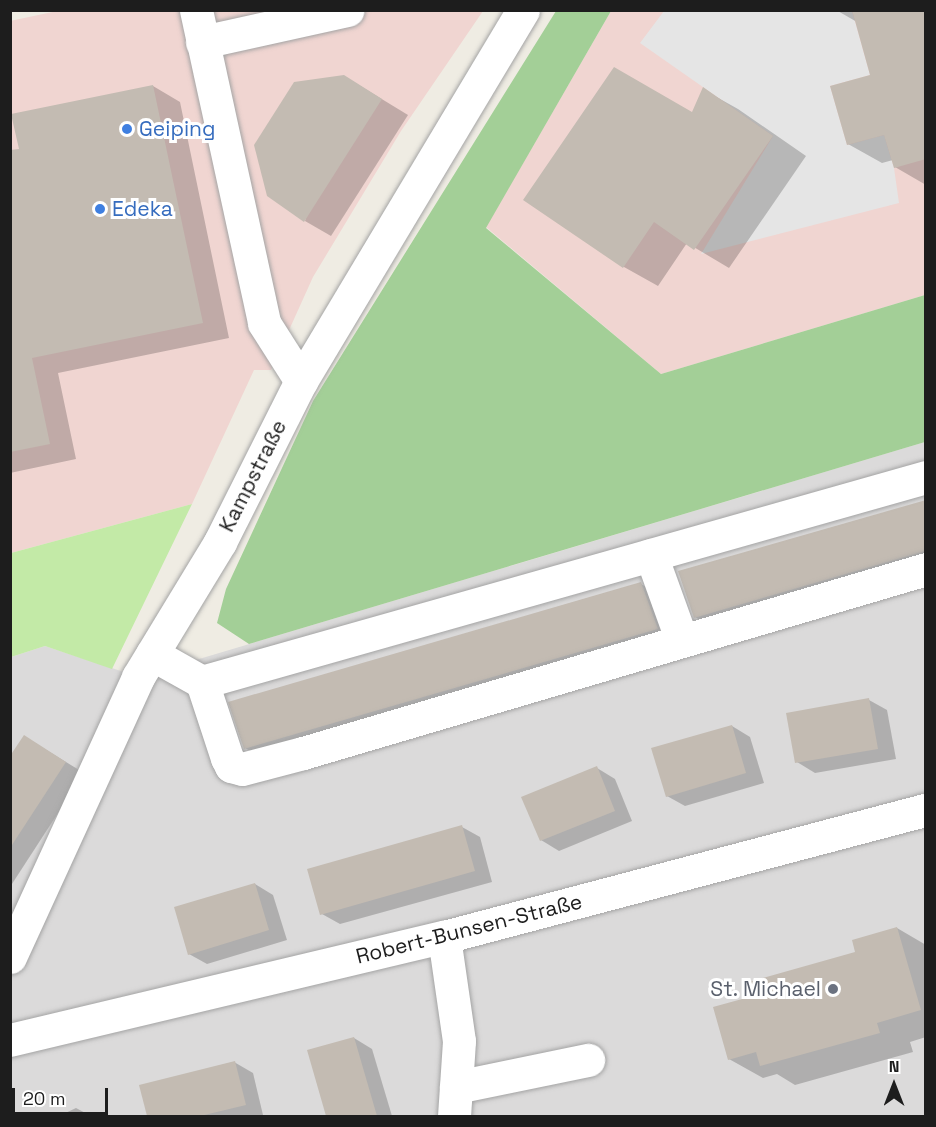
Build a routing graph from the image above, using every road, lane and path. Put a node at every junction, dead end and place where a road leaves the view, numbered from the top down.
1 (196, 10) edge
2 (348, 10) edge
3 (523, 10) edge
4 (202, 42) junction
5 (301, 381) junction
6 (926, 477) edge
7 (651, 555) junction
8 (926, 569) edge
9 (682, 641) junction
10 (153, 654) junction
11 (202, 682) junction
12 (926, 810) edge
13 (444, 938) junction
14 (10, 957) edge
15 (10, 1040) edge
16 (588, 1060) dead end
17 (455, 1102) edge

1 - 4 street
2 - 4 street
3 - 5 street, Kampstraße
4 - 5 street
5 - 10 street, Kampstraße
6 - 7 street
7 - 9 street
7 - 11 street
8 - 9 street
9 - 11 street
10 - 11 street
10 - 14 street, Kampstraße
12 - 13 street, Robert-Bunsen-Straße
13 - 15 street, Robert-Bunsen-Straße
13 - 17 street
16 - 17 street

